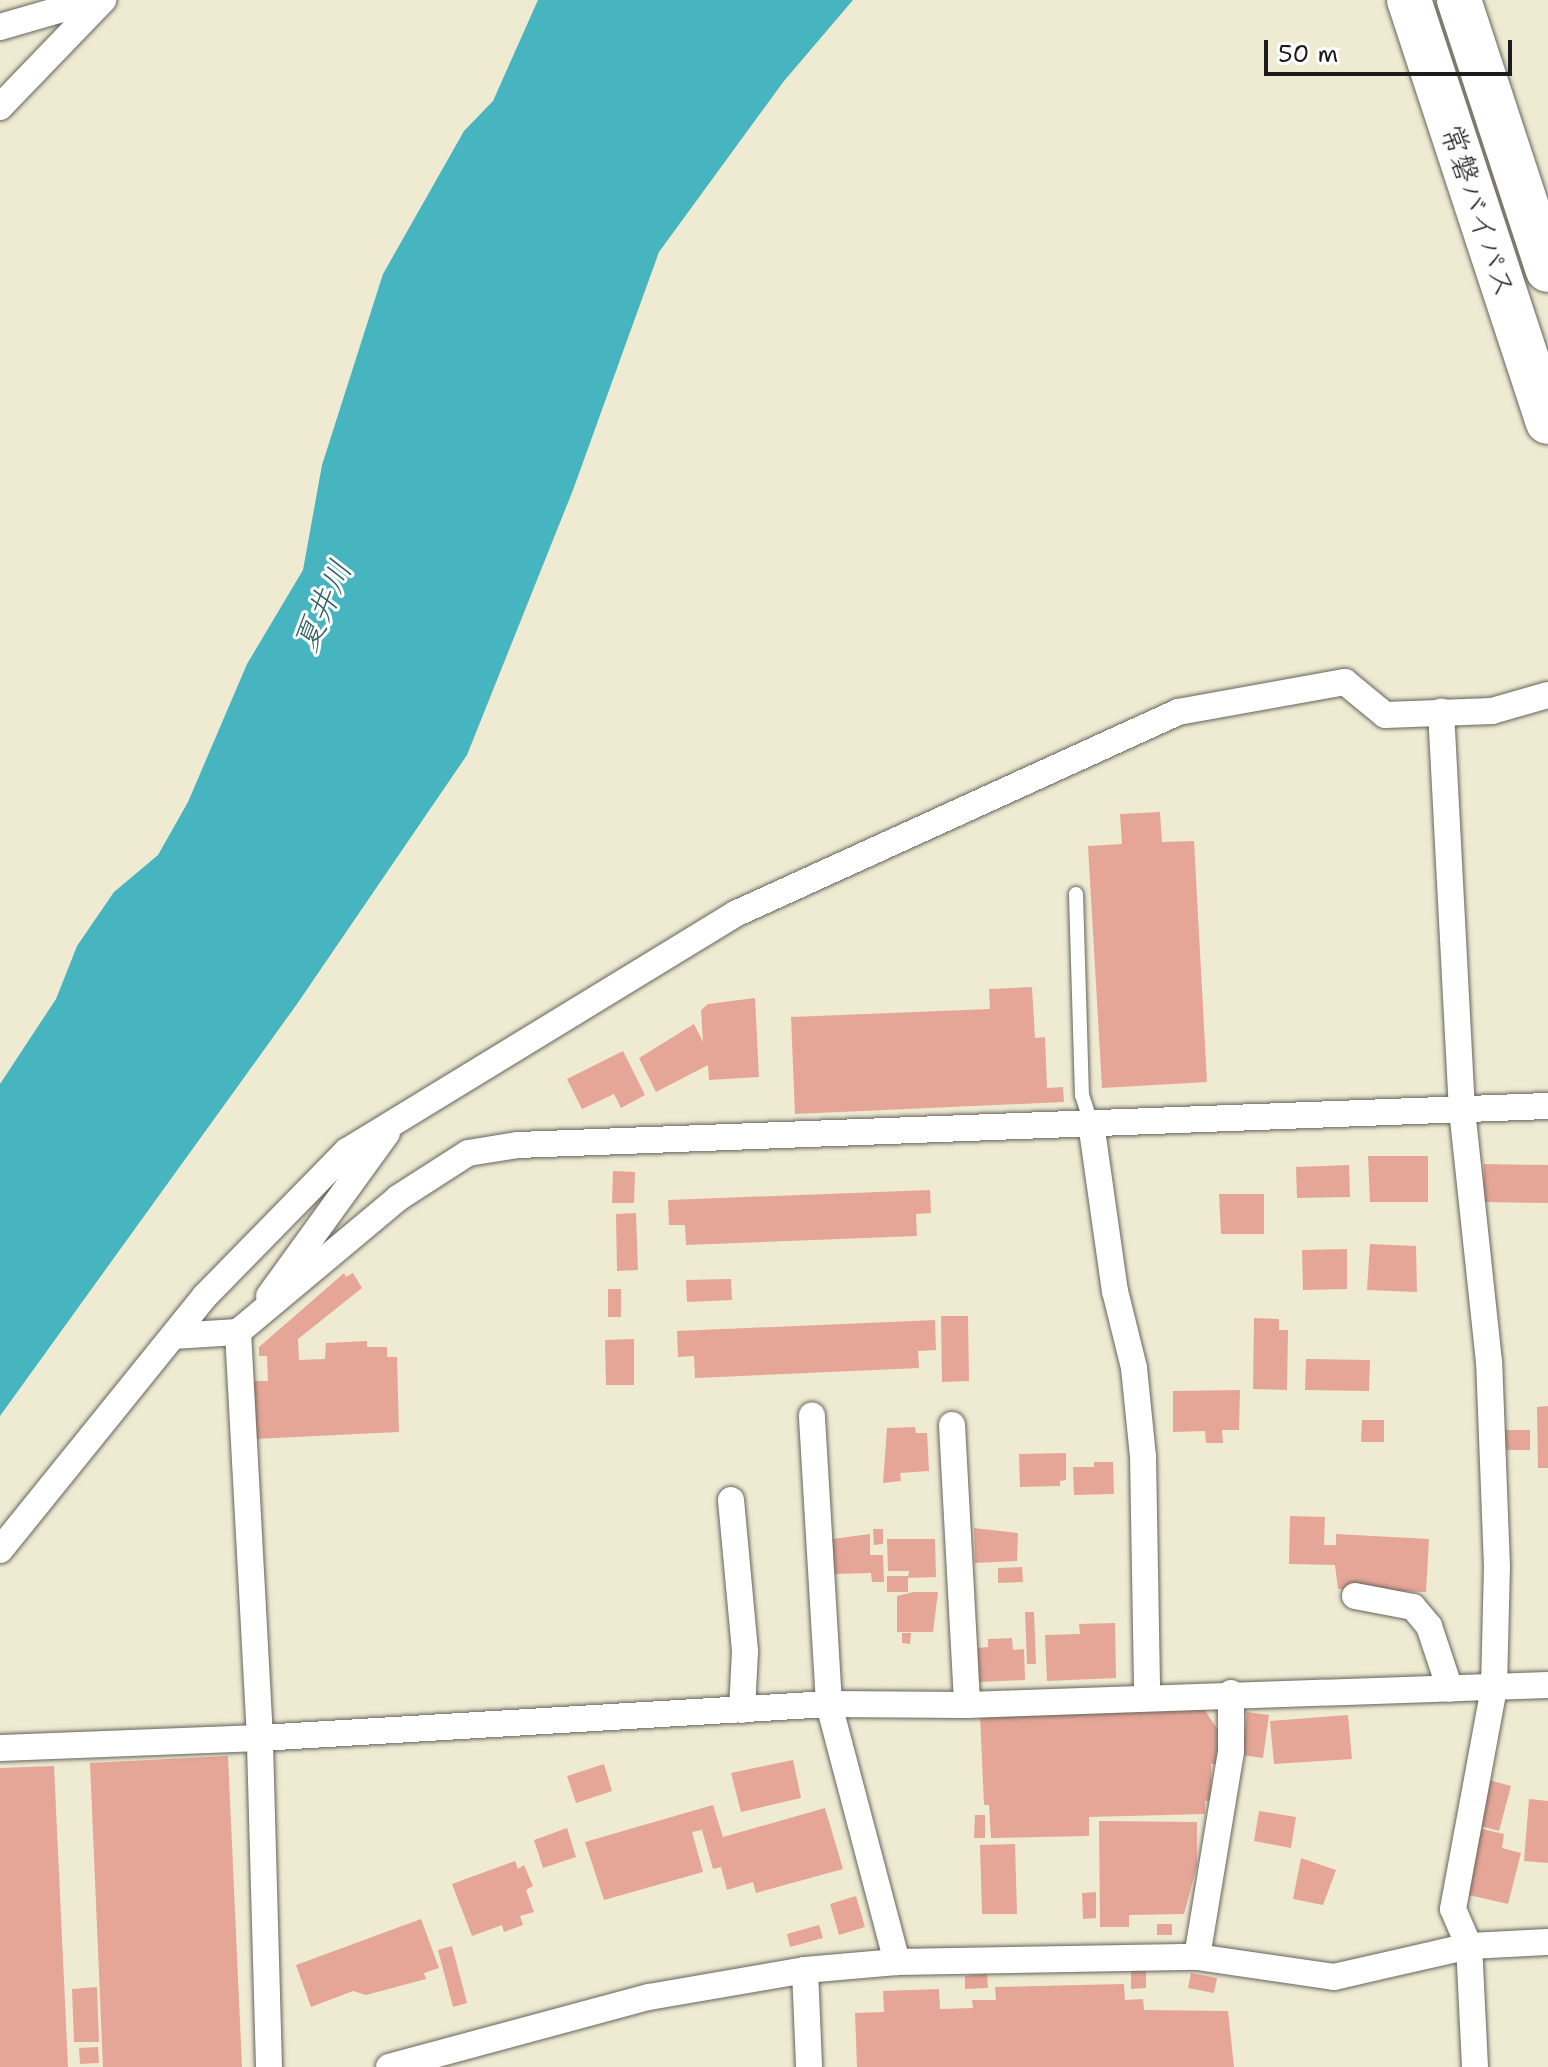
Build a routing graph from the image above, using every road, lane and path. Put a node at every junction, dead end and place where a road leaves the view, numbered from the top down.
1 (93, 0) edge
2 (103, 0) edge
3 (1409, 0) edge
4 (1459, 0) edge
5 (0, 27) edge
6 (0, 107) edge
7 (1548, 270) edge
8 (1548, 422) edge
9 (1548, 695) edge
10 (1441, 712) junction
11 (1076, 894) dead end
12 (1548, 1106) edge
13 (1462, 1111) junction
14 (396, 1121) junction
15 (1091, 1123) junction
16 (248, 1324) junction
17 (173, 1336) junction
18 (812, 1416) dead end
19 (952, 1425) dead end
20 (731, 1500) dead end
21 (0, 1550) edge
22 (1355, 1596) dead end
23 (1548, 1685) edge
24 (1494, 1688) junction
25 (1450, 1689) junction
26 (1231, 1693) junction
27 (1147, 1696) junction
28 (829, 1704) junction
29 (967, 1705) junction
30 (742, 1710) junction
31 (260, 1738) junction
32 (0, 1748) edge
33 (1548, 1942) edge
34 (1469, 1946) junction
35 (1197, 1957) junction
36 (897, 1962) junction
37 (805, 1970) junction
38 (269, 2067) edge
39 (389, 2067) edge
40 (809, 2067) edge
41 (1475, 2067) edge

1 - 5 street
2 - 6 street
3 - 8 highway, 常磐バイパス
4 - 7 highway, 常磐バイパス
9 - 10 street
10 - 13 street
10 - 14 street
11 - 15 lane
12 - 13 street
13 - 15 street
13 - 24 street
14 - 16 street
14 - 17 street
15 - 16 street
15 - 27 street
16 - 17 street
16 - 31 street
17 - 21 street
18 - 28 street
19 - 29 street
20 - 30 street
22 - 25 street
23 - 24 street
24 - 25 street
24 - 34 street
25 - 26 street
26 - 27 street
26 - 35 street
27 - 29 street
28 - 29 street
28 - 30 street
28 - 36 street
30 - 31 street
31 - 32 street
31 - 38 street
33 - 34 street
34 - 35 street
34 - 41 street
35 - 36 street
36 - 37 street
37 - 39 street
37 - 40 street

